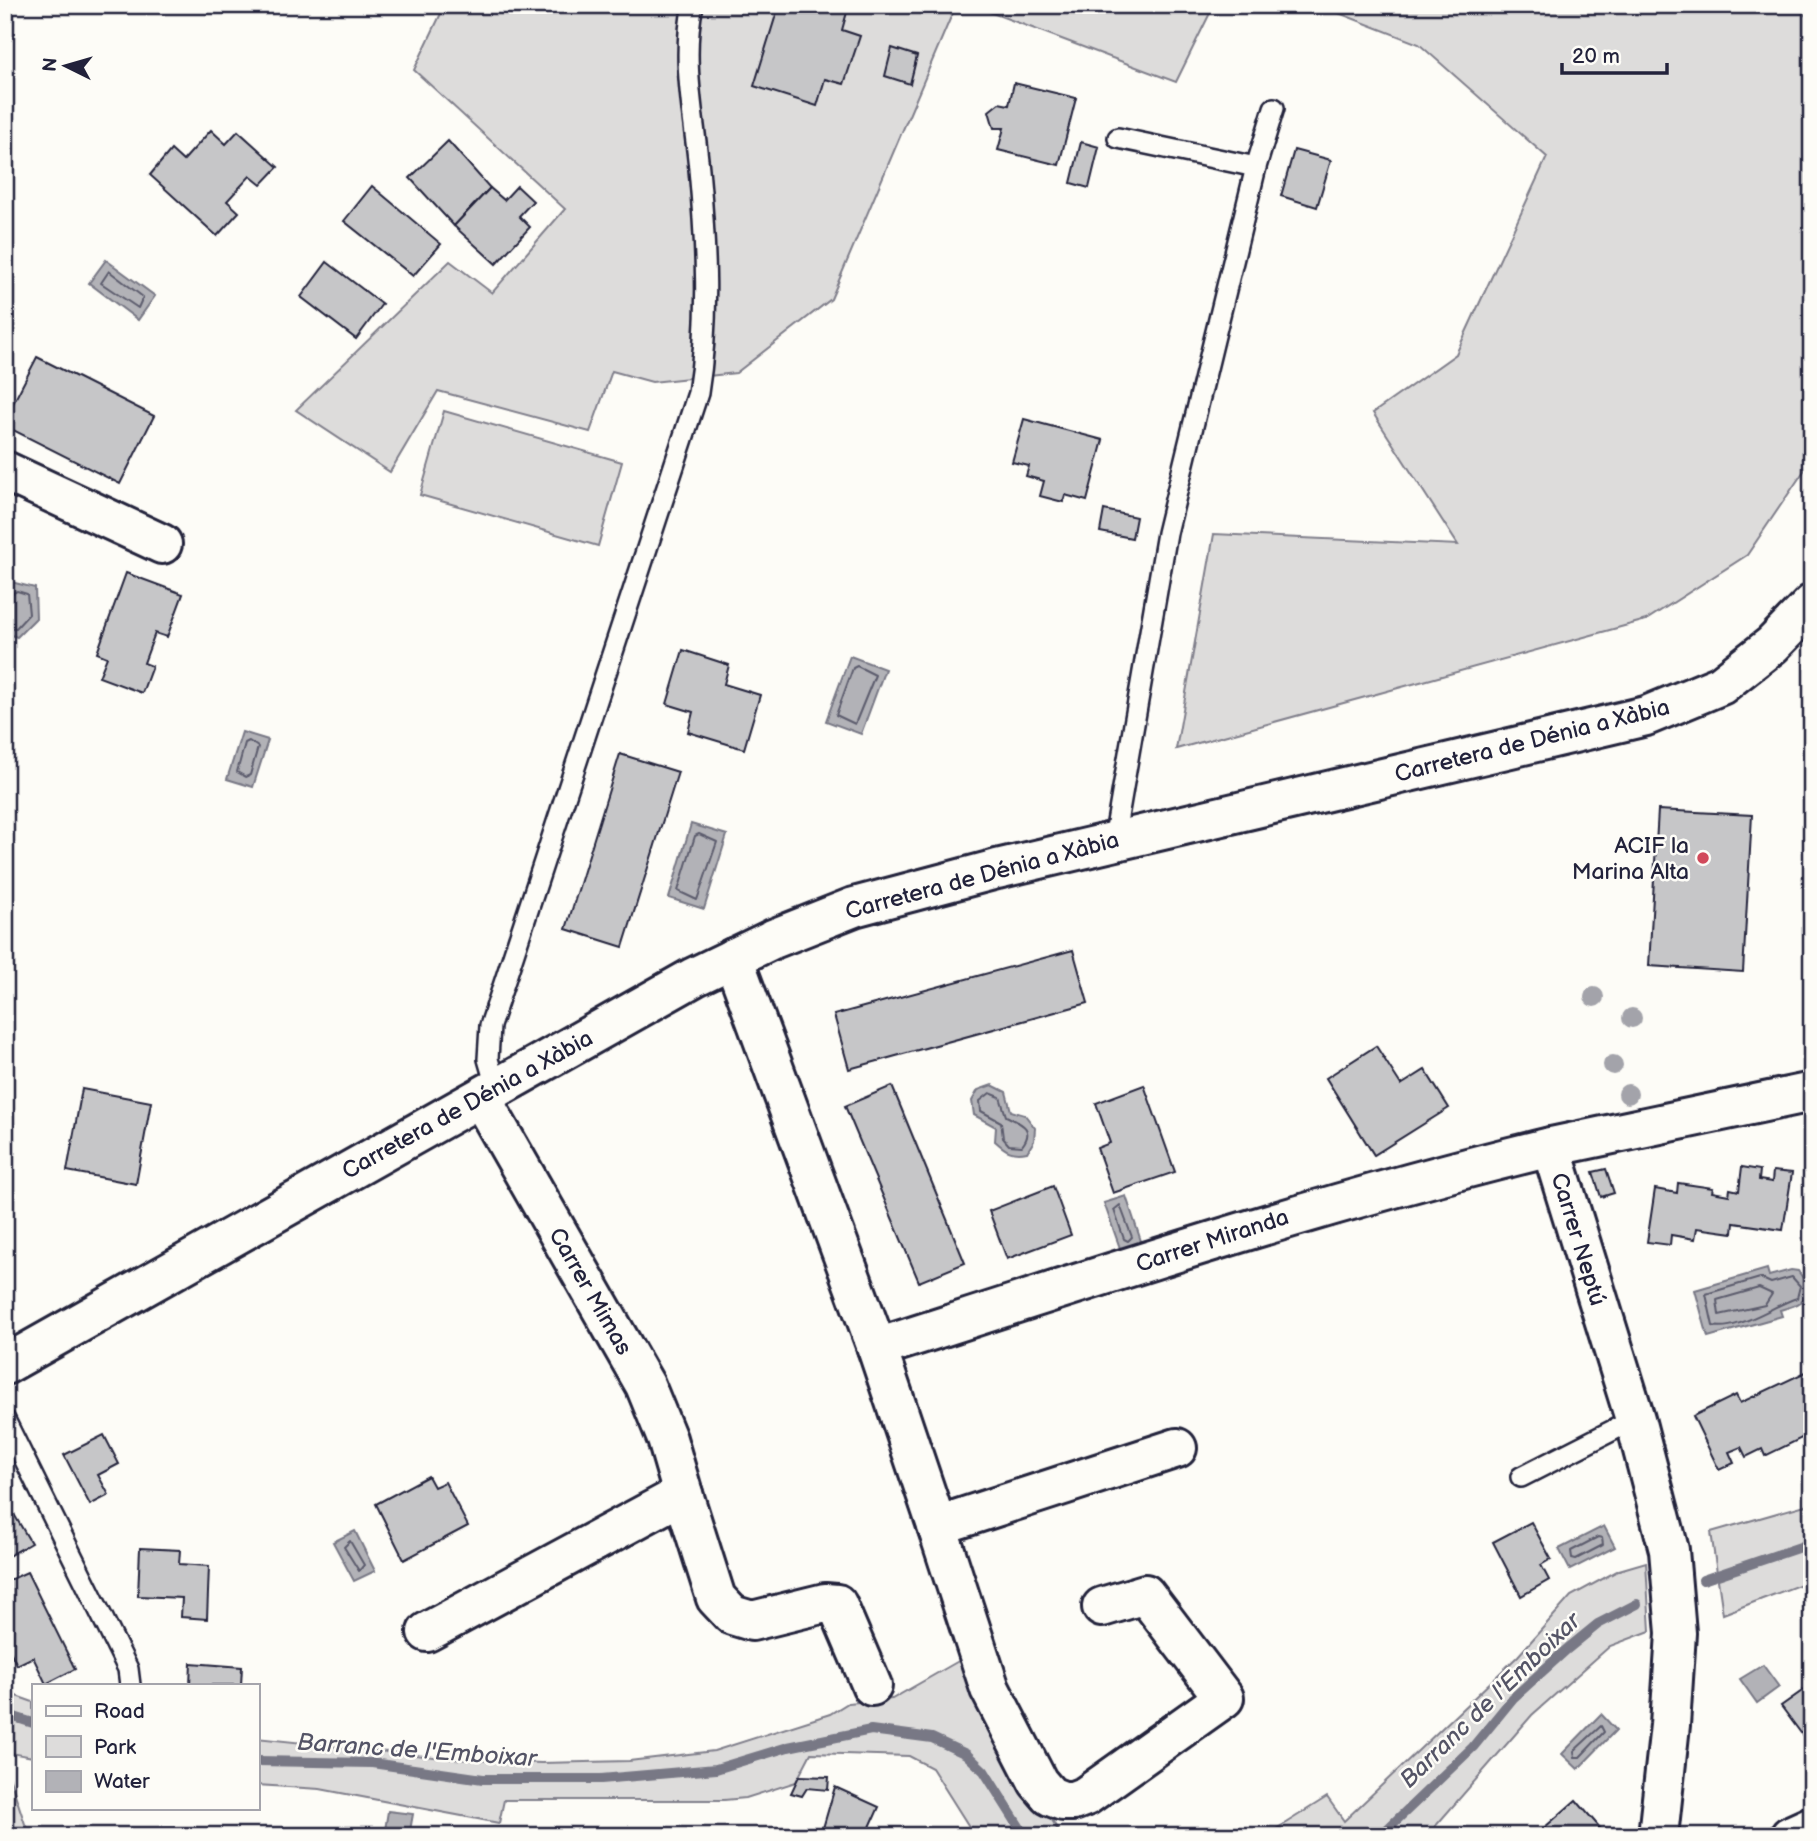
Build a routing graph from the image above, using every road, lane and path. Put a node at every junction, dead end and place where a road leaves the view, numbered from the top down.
1 (693, 5) edge
2 (1274, 108) dead end
3 (1118, 138) dead end
4 (1256, 167) junction
5 (5, 471) edge
6 (162, 544) dead end
7 (1812, 604) edge
8 (1114, 840) junction
9 (733, 958) junction
10 (489, 1092) junction
11 (1812, 1092) edge
12 (1551, 1147) junction
13 (877, 1348) junction
14 (5, 1365) edge
15 (1635, 1419) junction
16 (5, 1420) edge
17 (1177, 1448) dead end
18 (1521, 1477) dead end
19 (683, 1494) junction
20 (937, 1525) junction
21 (1102, 1607) dead end
22 (427, 1632) dead end
23 (130, 1684) edge
24 (872, 1686) dead end
25 (1812, 1826) edge
26 (1658, 1836) edge
27 (1790, 1836) edge

1 - 10 lane
2 - 4 lane
3 - 4 lane
4 - 8 lane
5 - 6 street
7 - 8 street, Carretera de Dénia a Xàbia
8 - 9 street, Carretera de Dénia a Xàbia
9 - 10 street, Carretera de Dénia a Xàbia
9 - 13 street
10 - 14 street, Carretera de Dénia a Xàbia
10 - 19 street, Carrer Mimas
11 - 12 street, Carrer Neptú
12 - 13 street, Carrer Miranda
12 - 15 street, Carrer Neptú
13 - 20 street
15 - 18 lane
15 - 26 street, Carrer Neptú
16 - 23 lane
17 - 20 street
19 - 22 street
19 - 24 street, Carrer Mimas
20 - 21 street
25 - 27 street

